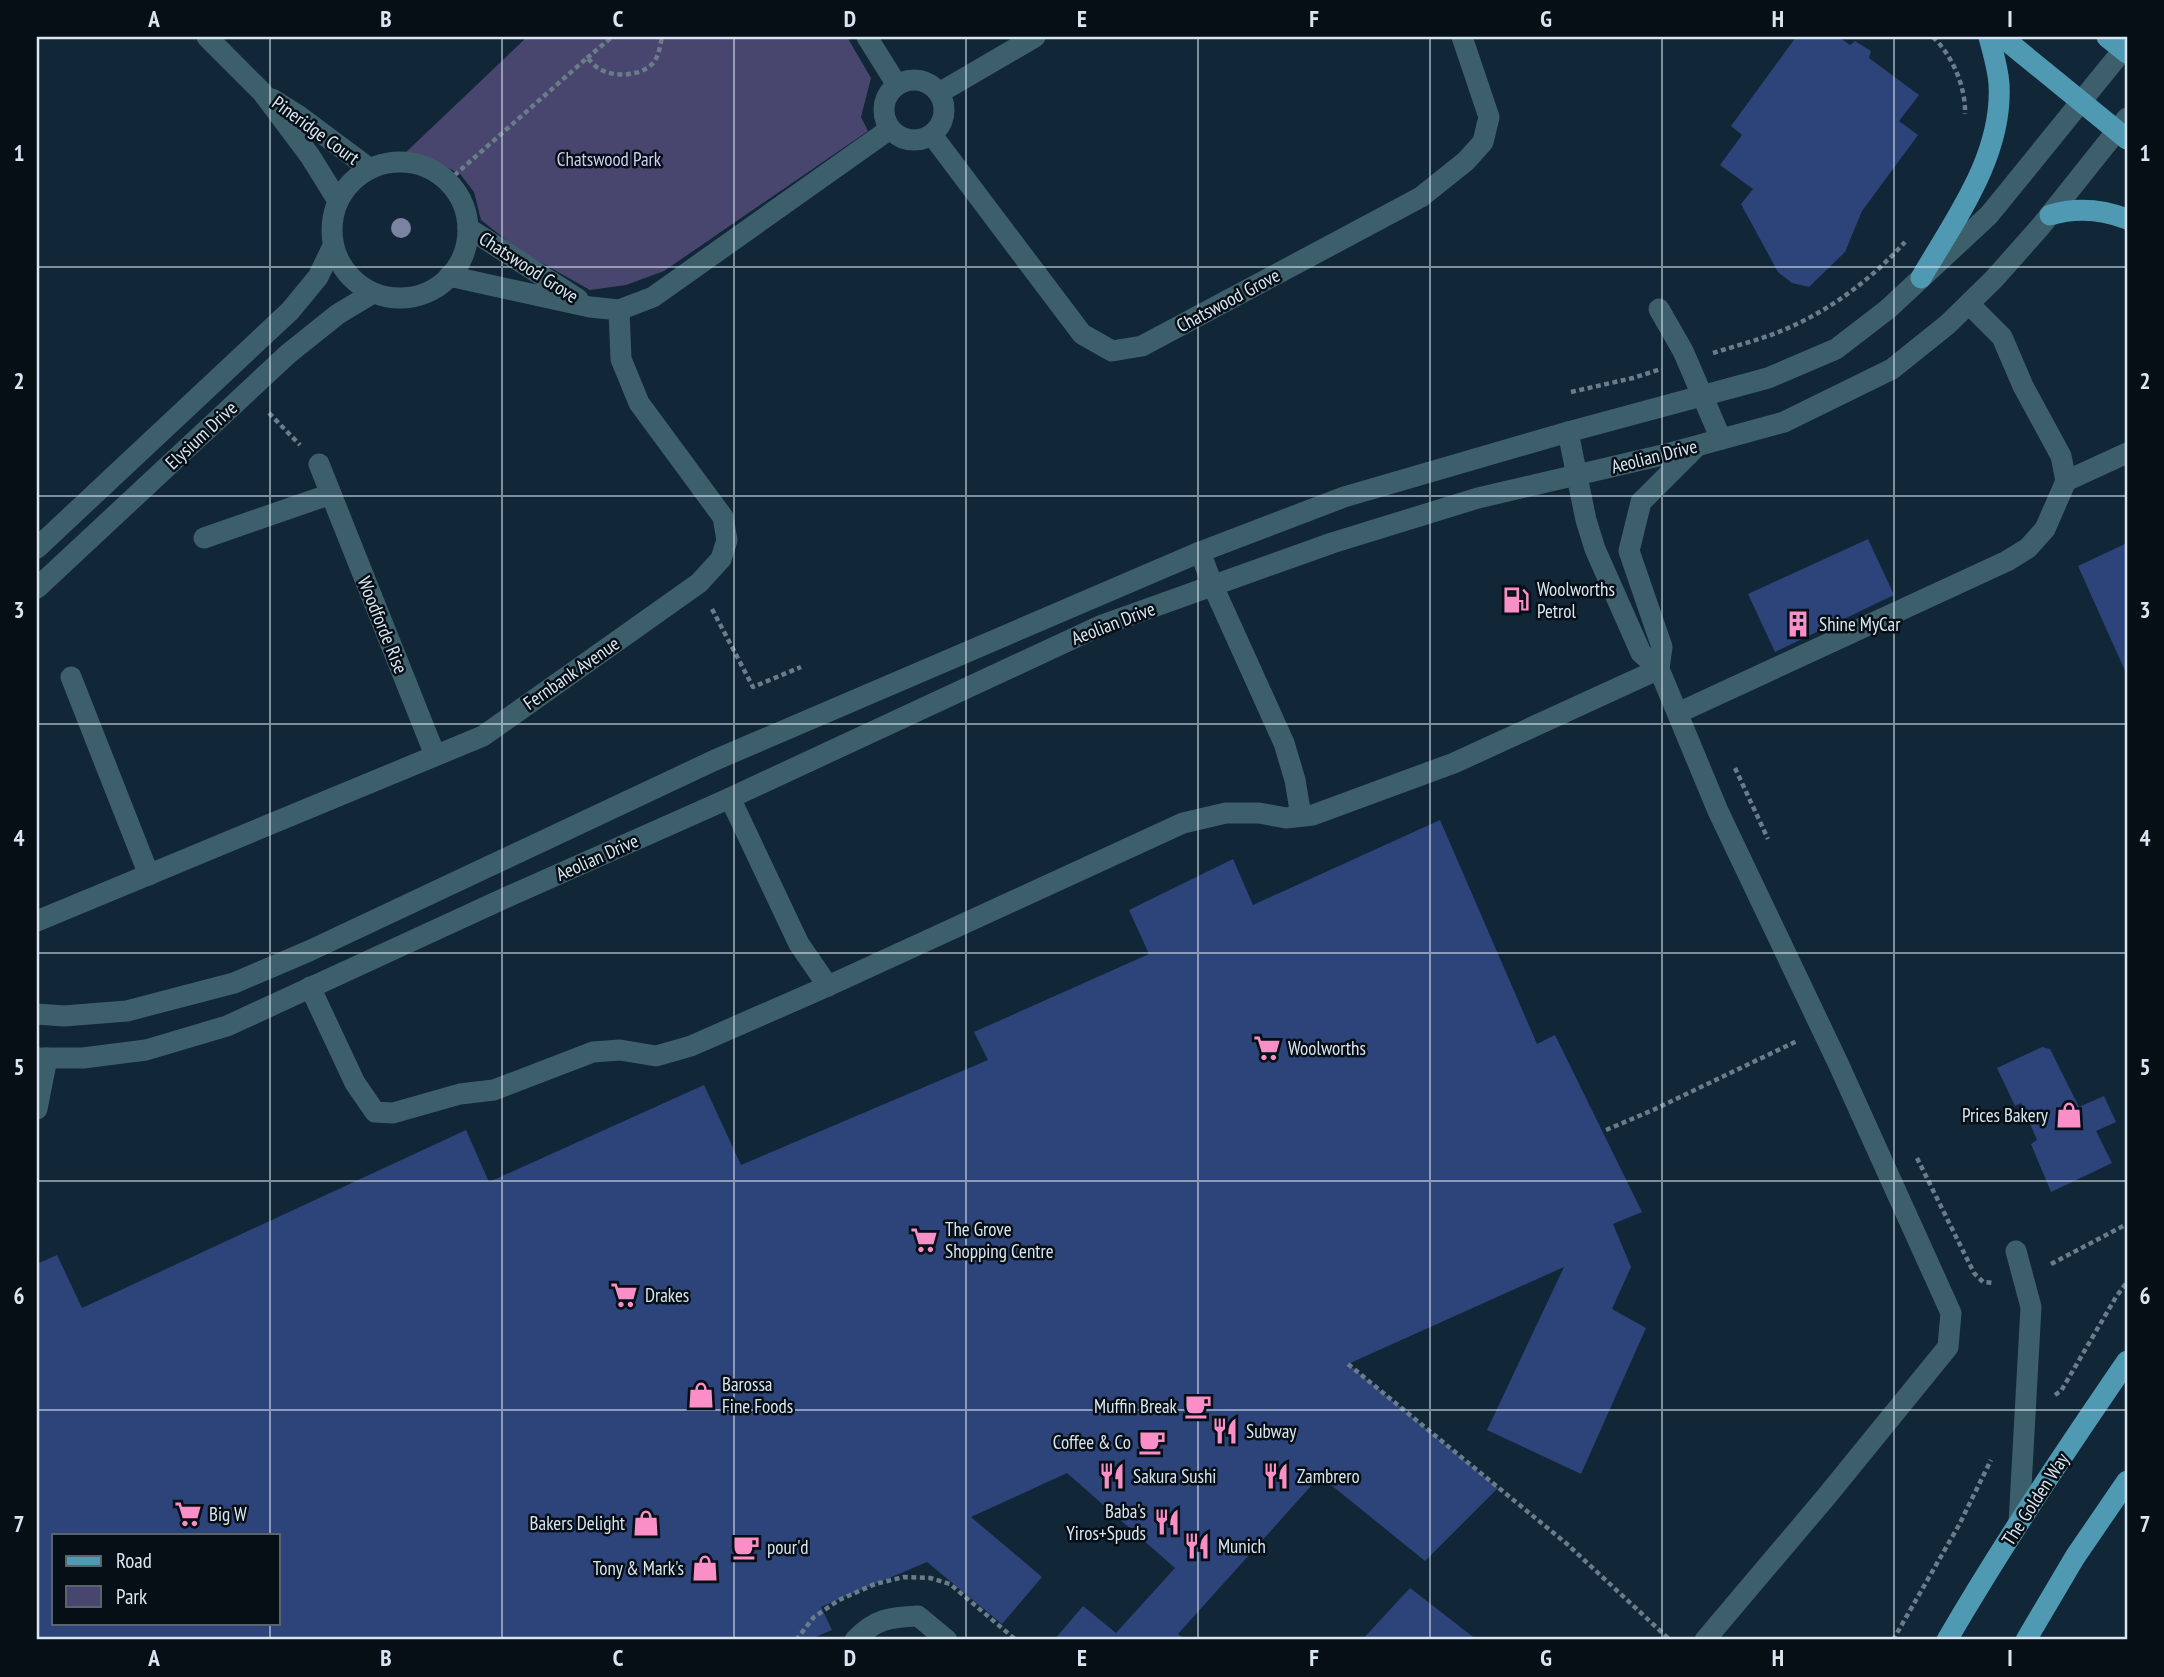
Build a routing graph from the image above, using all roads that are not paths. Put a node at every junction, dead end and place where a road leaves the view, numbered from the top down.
1 (206, 37) edge
2 (867, 37) edge
3 (1035, 37) edge
4 (1462, 37) edge
5 (1989, 37) edge
6 (2002, 37) edge
7 (2121, 46) edge
8 (897, 85) junction
9 (262, 92) junction
10 (939, 93) junction
11 (2083, 102) junction
12 (890, 129) junction
13 (2124, 129) edge
14 (932, 135) junction
15 (370, 169) junction
16 (338, 201) junction
17 (2050, 215) junction
18 (2127, 219) edge
19 (468, 228) junction
20 (333, 246) junction
21 (449, 276) junction
22 (1921, 278) junction
23 (373, 293) junction
24 (1969, 304) junction
25 (590, 307) junction
26 (1659, 309) dead end
27 (620, 310) junction
28 (1703, 396) junction
29 (1568, 432) junction
30 (1721, 439) junction
31 (1697, 446) junction
32 (2127, 453) edge
33 (319, 464) road end
34 (1576, 474) junction
35 (2066, 481) junction
36 (331, 494) junction
37 (41, 537) edge
38 (204, 538) dead end
39 (1200, 552) junction
40 (69, 559) junction
41 (1213, 586) junction
42 (37, 588) edge
43 (1659, 669) junction
44 (71, 677) dead end
45 (1678, 713) junction
46 (435, 755) junction
47 (730, 798) junction
48 (1301, 816) junction
49 (149, 875) junction
50 (37, 921) edge
51 (828, 986) junction
52 (310, 987) junction
53 (37, 1014) edge
54 (42, 1058) edge
55 (37, 1110) edge
56 (2015, 1251) dead end
57 (2127, 1361) edge
58 (2127, 1480) edge
59 (2019, 1523) junction
60 (855, 1640) edge
61 (947, 1640) edge
62 (1705, 1640) edge
63 (1947, 1640) edge
64 (2026, 1640) edge

1 - 9 street, Pineridge Court
2 - 8 street
3 - 10 street
4 - 14 street, Chatswood Grove
5 - 22 main road
6 - 11 main road
7 - 11 street, Aeolian Drive
8 - 10 street
8 - 12 street
9 - 15 street, Pineridge Court
9 - 16 street, Pineridge Court
10 - 14 street
11 - 13 main road
11 - 22 street, Aeolian Drive
12 - 14 street
12 - 27 street, Chatswood Grove
13 - 17 street, Aeolian Drive
15 - 16 street
15 - 19 street
16 - 20 street
17 - 18 main road
17 - 24 street, Aeolian Drive
19 - 21 street
19 - 25 street, Chatswood Grove
20 - 23 street
20 - 37 street, Elysium Drive
21 - 23 street
21 - 25 street, Chatswood Grove
22 - 28 street, Aeolian Drive
23 - 40 street, Elysium Drive
24 - 30 street, Aeolian Drive
24 - 35 street
25 - 27 street, Chatswood Grove
26 - 28 street
27 - 46 street, Fernbank Avenue
28 - 29 street, Aeolian Drive
28 - 30 street
29 - 34 street
29 - 39 street, Aeolian Drive
30 - 31 street, Aeolian Drive
31 - 34 street, Aeolian Drive
31 - 43 street
32 - 35 street
33 - 36 street, Woodforde Rise
34 - 41 street, Aeolian Drive
34 - 43 street
35 - 45 street
36 - 38 street
36 - 46 street, Woodforde Rise
37 - 40 street
39 - 41 street
39 - 53 street, Aeolian Drive
40 - 42 street, Elysium Drive
41 - 47 street, Aeolian Drive
41 - 48 street
43 - 45 street
43 - 48 street
44 - 49 street
45 - 62 street
46 - 49 street, Fernbank Avenue
47 - 51 street
47 - 52 street, Aeolian Drive
48 - 51 street
49 - 50 street, Fernbank Avenue
51 - 52 street
52 - 54 street, Aeolian Drive
54 - 55 street
56 - 59 street
57 - 59 main road, The Golden Way
58 - 64 main road
59 - 63 main road, The Golden Way
60 - 61 street

